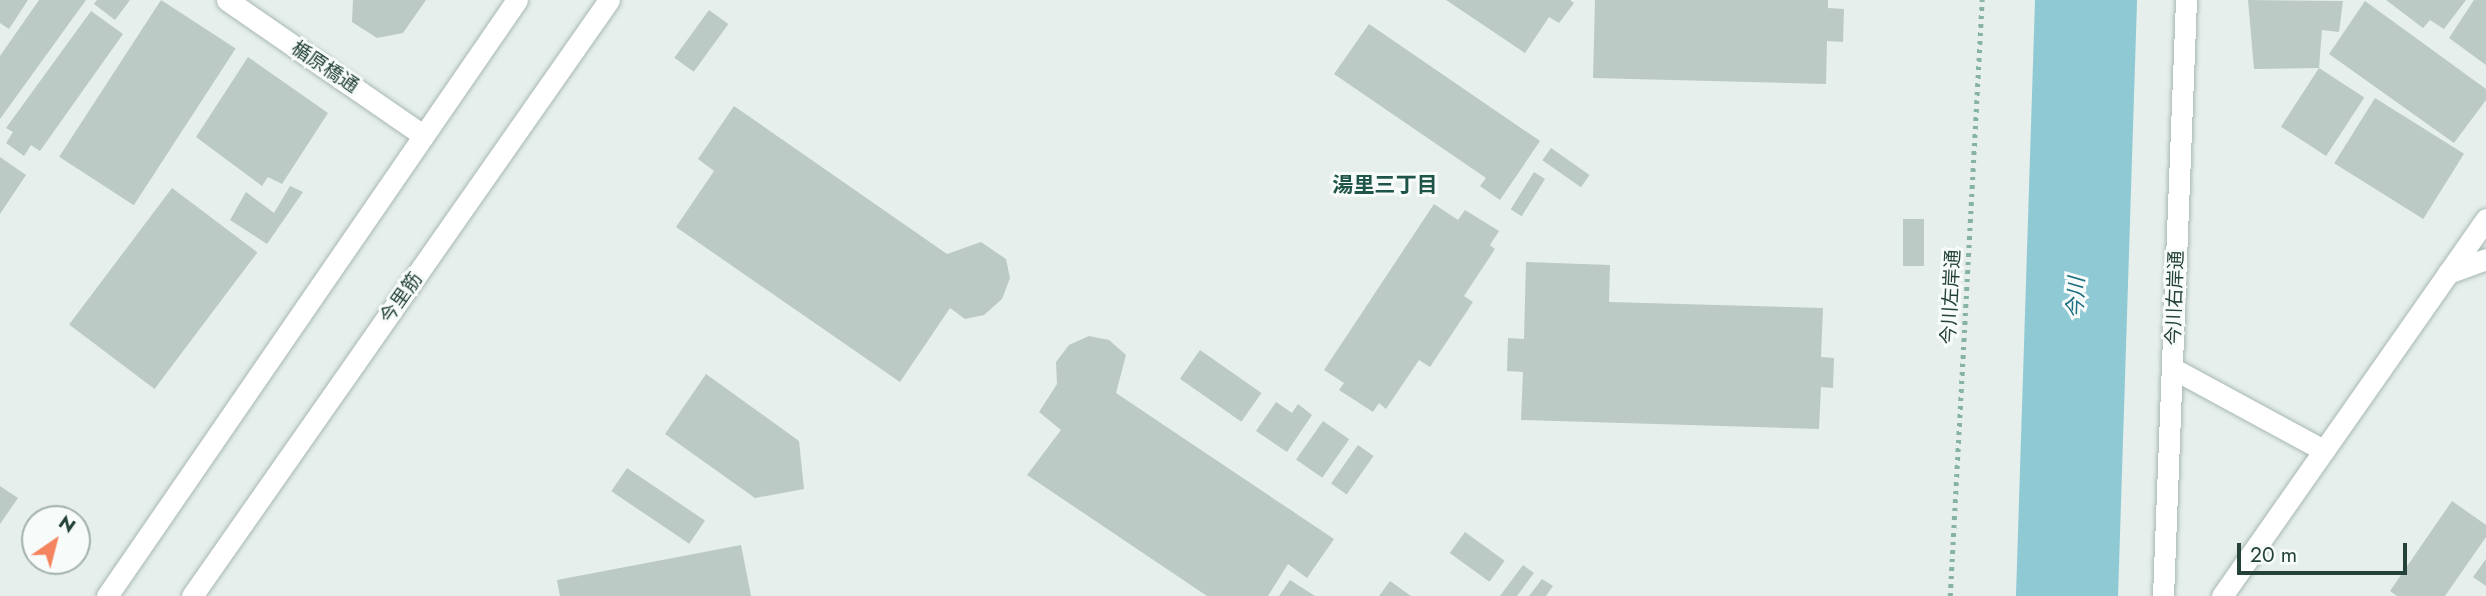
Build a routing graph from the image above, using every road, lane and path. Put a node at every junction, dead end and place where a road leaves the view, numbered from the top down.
1 (227, 0) edge
2 (517, 0) edge
3 (609, 0) edge
4 (1982, 0) edge
5 (2186, 0) edge
6 (423, 135) junction
7 (2486, 219) edge
8 (2486, 259) edge
9 (2448, 273) junction
10 (2172, 368) junction
11 (2323, 450) junction
12 (107, 596) edge
13 (192, 596) edge
14 (1950, 596) edge
15 (2163, 596) edge
16 (2222, 596) edge

1 - 6 street, 楯原橋通
2 - 6 street
3 - 13 street, 今里筋
4 - 14 path, 今川左岸通
5 - 10 street, 今川右岸通
6 - 12 street
7 - 9 street
8 - 9 street
9 - 11 street
10 - 11 street
10 - 15 street, 今川右岸通
11 - 16 street

